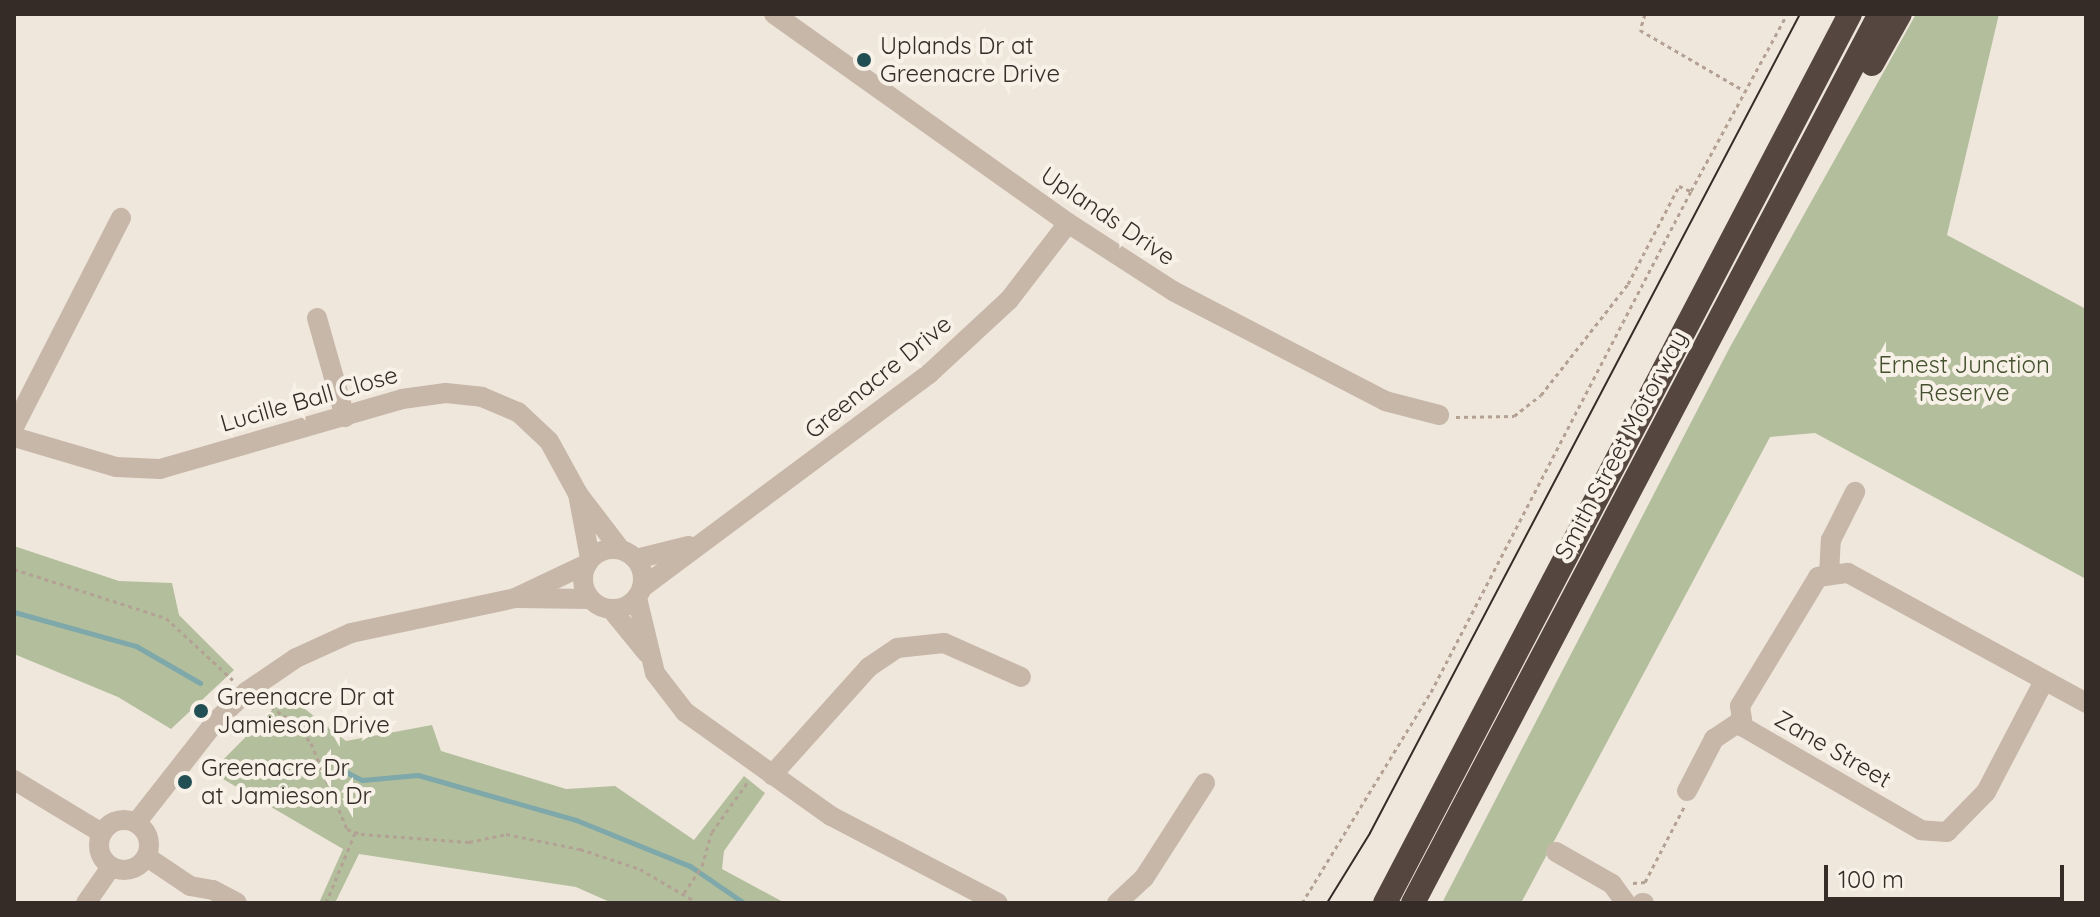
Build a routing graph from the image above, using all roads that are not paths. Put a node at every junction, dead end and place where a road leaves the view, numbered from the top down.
1 (774, 14) edge
2 (1850, 14) edge
3 (1880, 14) edge
4 (1900, 14) edge
5 (1794, 178) junction
6 (121, 218) dead end
7 (1068, 223) junction
8 (317, 318) dead end
9 (1439, 415) road end
10 (345, 417) junction
11 (14, 427) edge
12 (14, 437) edge
13 (1855, 492) dead end
14 (578, 494) junction
15 (696, 544) junction
16 (628, 554) junction
17 (588, 561) junction
18 (1829, 575) junction
19 (640, 593) junction
20 (515, 598) junction
21 (590, 599) junction
22 (611, 609) junction
23 (647, 653) junction
24 (1021, 677) dead end
25 (2044, 681) junction
26 (2086, 703) edge
27 (1742, 720) junction
28 (765, 770) junction
29 (14, 780) edge
30 (1205, 783) dead end
31 (1687, 791) road end
32 (136, 823) junction
33 (102, 833) junction
34 (1413, 851) junction
35 (1556, 852) dead end
36 (147, 857) junction
37 (111, 867) junction
38 (190, 886) junction
39 (86, 903) edge
40 (202, 903) edge
41 (237, 903) edge
42 (998, 903) edge
43 (1117, 903) edge
44 (1367, 903) edge
45 (1385, 903) edge
46 (1413, 903) edge
47 (1626, 903) edge

1 - 7 street, Uplands Drive
2 - 34 highway, Smith Street Motorway
3 - 5 highway, Smith Street Motorway
4 - 5 highway
5 - 46 highway, Smith Street Motorway
6 - 11 street
7 - 9 street, Uplands Drive
7 - 15 street, Greenacre Drive
8 - 10 street
10 - 12 street, Lucille Ball Close
10 - 14 street, Lucille Ball Close
13 - 18 street
14 - 16 street, Lucille Ball Close
14 - 17 street, Lucille Ball Close
15 - 16 street, Greenacre Drive
15 - 19 street, Greenacre Drive
16 - 17 street
16 - 19 street
17 - 20 street
17 - 21 street
18 - 25 street
18 - 27 street, Zane Street
19 - 22 street
19 - 23 street
20 - 21 street
20 - 32 street
21 - 22 street
22 - 23 street
23 - 28 street
24 - 28 street
25 - 26 street
25 - 27 street, Zane Street
27 - 31 street
28 - 42 street
29 - 33 street
30 - 43 street
32 - 33 street
32 - 36 street
33 - 37 street
34 - 44 highway
34 - 45 highway, Smith Street Motorway
35 - 47 street
36 - 37 street
36 - 38 street
37 - 39 street
38 - 40 street
38 - 41 street

